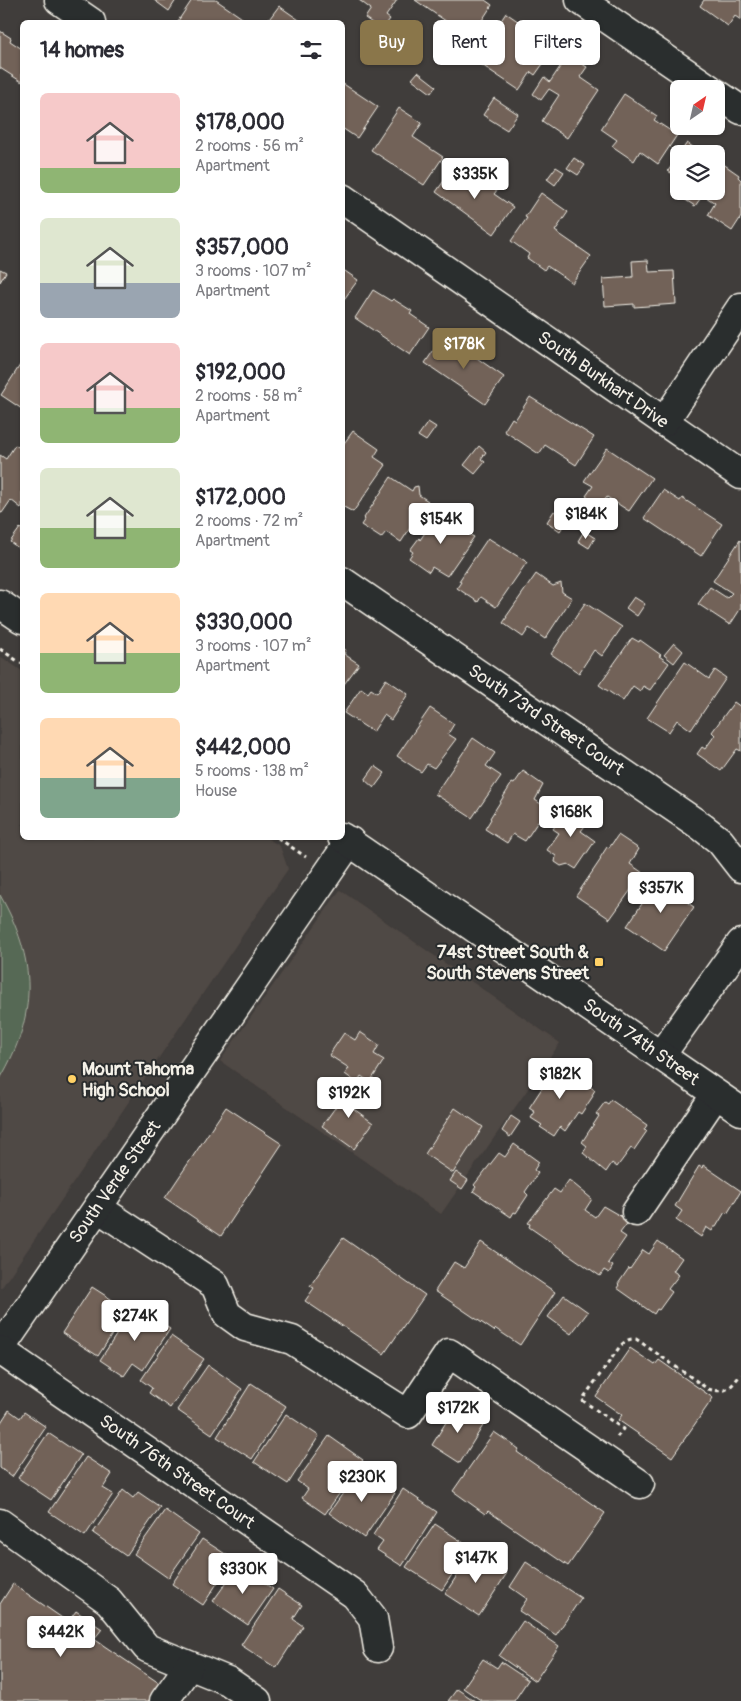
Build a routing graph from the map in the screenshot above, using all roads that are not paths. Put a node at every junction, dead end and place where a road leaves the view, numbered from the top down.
1 (59, 0) edge
2 (580, 0) edge
3 (88, 20) edge
4 (697, 80) edge
5 (725, 99) edge
6 (741, 110) edge
7 (345, 200) edge
8 (741, 307) edge
9 (664, 422) junction
10 (741, 475) edge
11 (345, 583) edge
12 (0, 604) edge
13 (20, 618) edge
14 (346, 839) edge
15 (741, 868) edge
16 (741, 943) edge
17 (660, 1055) junction
18 (716, 1094) junction
19 (741, 1111) edge
20 (98, 1208) junction
21 (636, 1212) dead end
22 (0, 1350) edge
23 (640, 1484) dead end
24 (0, 1523) edge
25 (378, 1648) dead end
26 (189, 1666) junction
27 (164, 1701) edge
28 (256, 1701) edge

1 - 3 street
2 - 4 street
5 - 6 street
7 - 9 street, South Burkhart Drive
8 - 9 street
9 - 10 street, South Burkhart Drive
11 - 15 street, South 73rd Street Court
12 - 13 street
14 - 17 street, South 74th Street
14 - 20 street, South Verde Street
16 - 17 street
17 - 18 street, South 74th Street
18 - 19 street, South 74th Street
18 - 21 street
20 - 22 street, South Verde Street
20 - 23 street
22 - 25 street, South 76th Street Court
24 - 26 street
26 - 27 street
26 - 28 street

